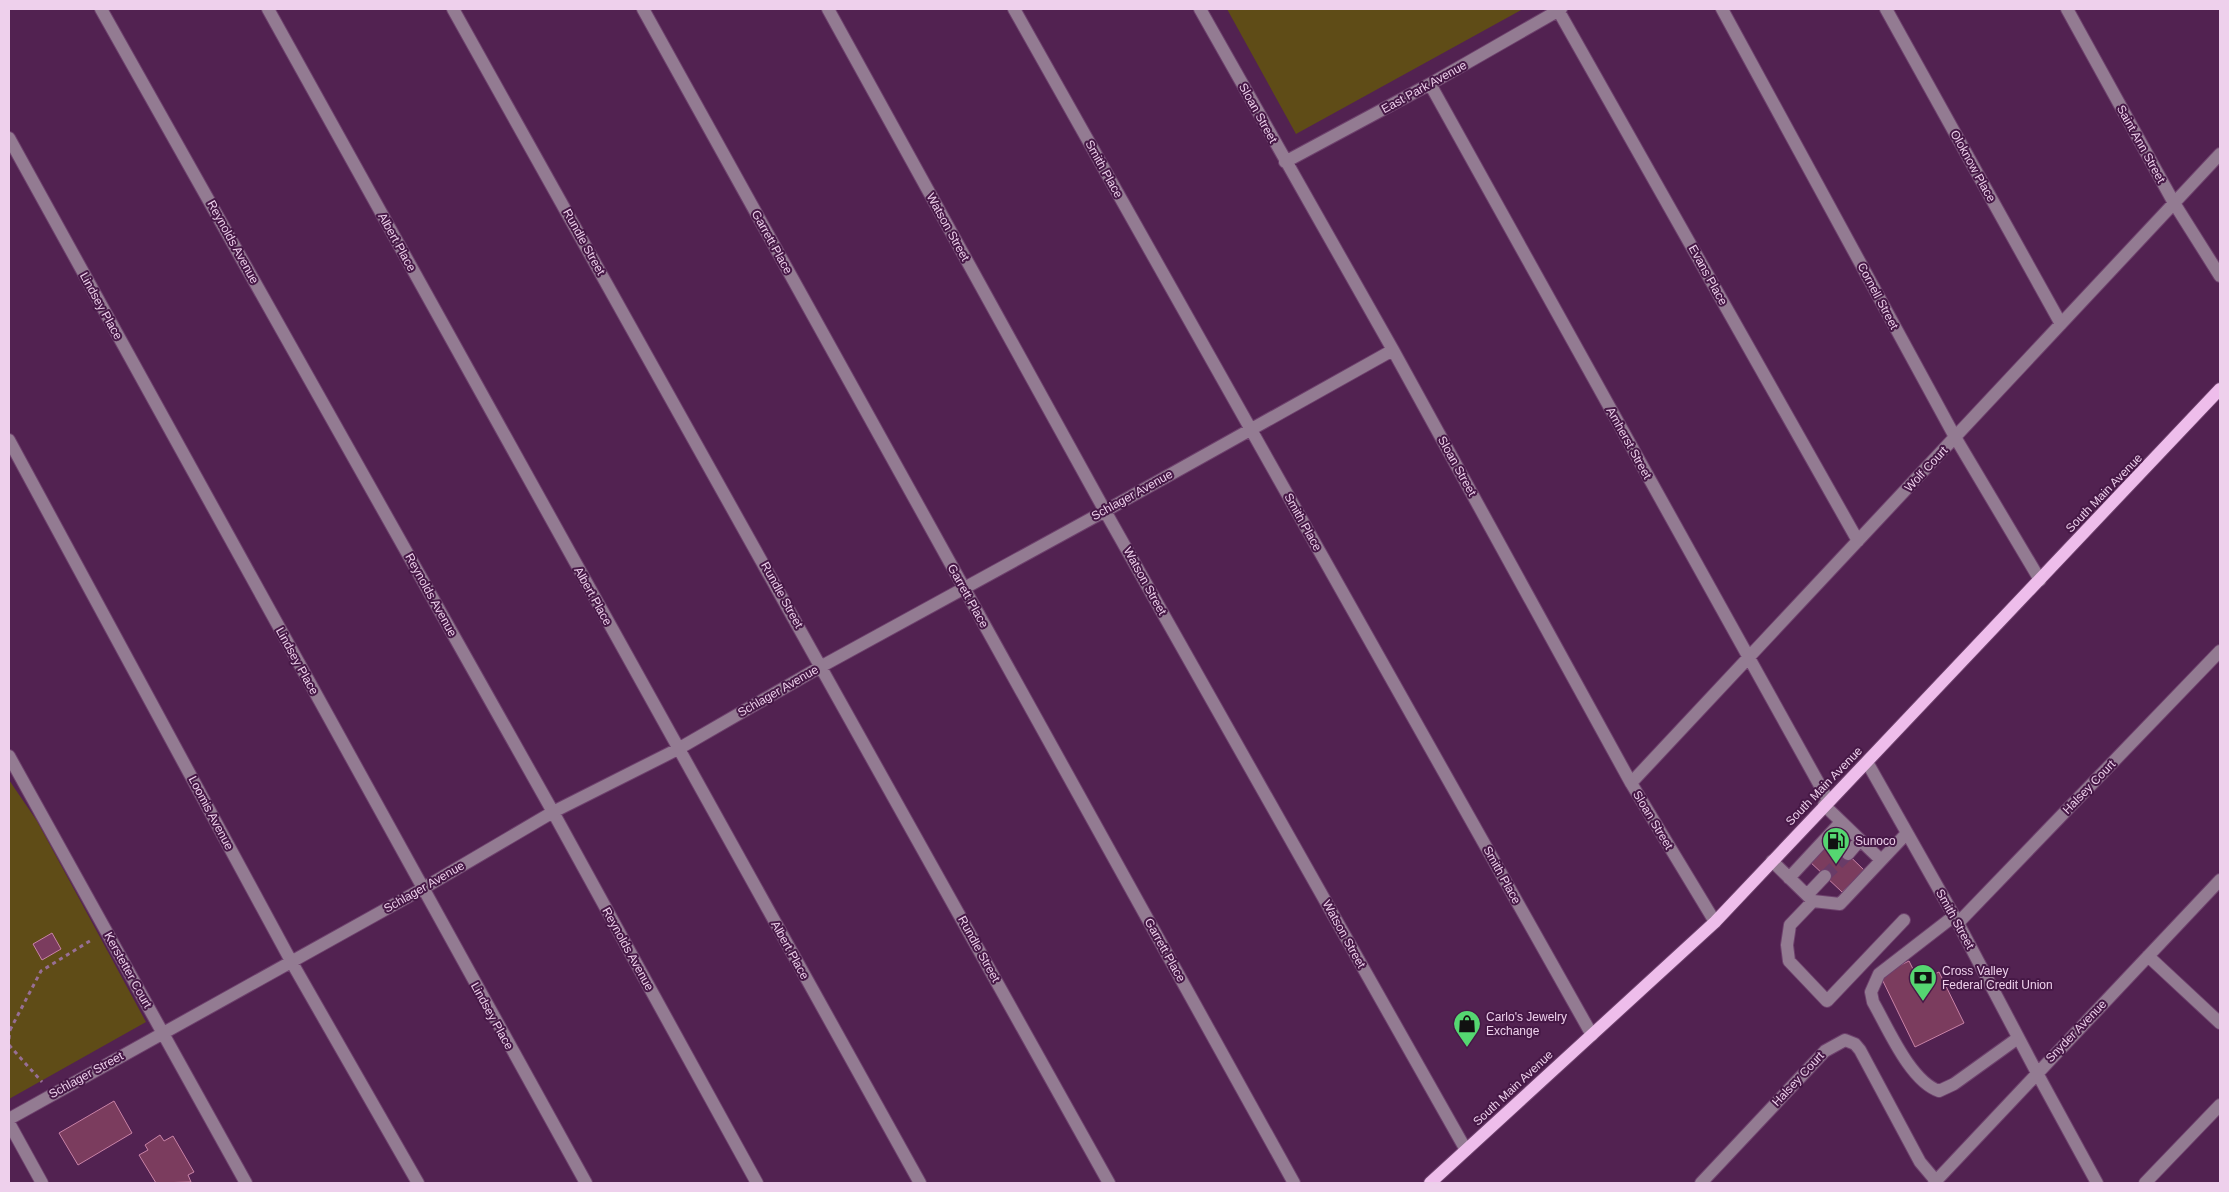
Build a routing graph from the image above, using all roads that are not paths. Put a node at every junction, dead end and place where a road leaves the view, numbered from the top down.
1 (101, 9) edge
2 (268, 9) edge
3 (453, 9) edge
4 (643, 9) edge
5 (828, 9) edge
6 (1014, 9) edge
7 (1200, 9) edge
8 (1559, 9) edge
9 (1722, 9) edge
10 (1886, 9) edge
11 (2067, 9) edge
12 (1430, 84) junction
13 (9, 138) edge
14 (2220, 154) edge
15 (1285, 162) junction
16 (2174, 203) junction
17 (2220, 276) edge
18 (2061, 324) junction
19 (1393, 350) junction
20 (2220, 389) edge
21 (1250, 428) junction
22 (1955, 438) junction
23 (9, 440) edge
24 (1105, 511) junction
25 (1858, 541) junction
26 (2040, 580) junction
27 (963, 587) junction
28 (2220, 651) edge
29 (1748, 658) junction
30 (822, 666) junction
31 (678, 749) junction
32 (9, 756) edge
33 (1867, 762) junction
34 (1631, 783) junction
35 (1826, 803) junction
36 (554, 812) junction
37 (1841, 822) junction
38 (1906, 833) junction
39 (1860, 840) junction
40 (1848, 854) tunnel mouth
41 (1881, 860) junction
42 (1772, 861) junction
43 (1825, 876) tunnel mouth
44 (1789, 878) junction
45 (2220, 880) edge
46 (422, 889) junction
47 (1810, 898) junction
48 (1904, 920) dead end
49 (1956, 920) junction
50 (1715, 922) junction
51 (2148, 956) junction
52 (291, 961) junction
53 (2220, 1023) edge
54 (162, 1032) junction
55 (1592, 1035) junction
56 (2018, 1038) junction
57 (2036, 1073) junction
58 (2220, 1105) edge
59 (9, 1119) edge
60 (9, 1124) edge
61 (1466, 1150) junction
62 (1935, 1182) edge
63 (42, 1183) edge
64 (246, 1183) edge
65 (418, 1183) edge
66 (586, 1183) edge
67 (758, 1183) edge
68 (920, 1183) edge
69 (1109, 1183) edge
70 (1294, 1183) edge
71 (1430, 1183) edge
72 (1701, 1183) edge
73 (2098, 1183) edge
74 (2145, 1183) edge

1 - 36 street, Reynolds Avenue
2 - 31 street, Albert Place
3 - 30 street, Rundle Street
4 - 27 street, Garrett Place
5 - 24 street, Watson Street
6 - 21 street, Smith Place
7 - 15 street, Sloan Street
8 - 12 street, East Park Avenue
8 - 25 street, Evans Place
9 - 22 street, Cornell Street
10 - 18 street, Oloknow Place
11 - 16 street, Saint Ann Street
12 - 15 street, East Park Avenue
12 - 29 street, Amherst Street
13 - 46 street, Lindsey Place
14 - 16 street, Wolf Court
15 - 19 street, Sloan Street
16 - 17 street, Saint Ann Street
16 - 18 street, Wolf Court
18 - 22 street, Wolf Court
19 - 21 street, Schlager Avenue
19 - 34 street, Sloan Street
20 - 26 main road, South Main Avenue
21 - 24 street, Schlager Avenue
21 - 55 street, Smith Place
22 - 25 street, Wolf Court
22 - 26 street, Cornell Street
23 - 52 street, Loomis Avenue
24 - 27 street, Schlager Avenue
24 - 61 street, Watson Street
25 - 29 street, Wolf Court
26 - 33 main road, South Main Avenue
27 - 30 street, Schlager Avenue
27 - 70 street, Garrett Place
28 - 49 street, Halsey Court
29 - 34 street, Wolf Court
29 - 35 street, Amherst Street
30 - 31 street, Schlager Avenue
30 - 69 street, Rundle Street
31 - 36 street, Schlager Avenue
31 - 68 street, Albert Place
32 - 54 street, Kerstetter Court
33 - 35 main road, South Main Avenue
33 - 38 street, Smith Street
34 - 50 street, Sloan Street
35 - 37 street, Amherst Street
35 - 42 main road, South Main Avenue
36 - 46 street, Schlager Avenue
36 - 67 street, Reynolds Avenue
37 - 39 street, Amherst Street
37 - 44 street
38 - 41 street
38 - 49 street, Smith Street
39 - 40 street
39 - 41 street, Amherst Street
41 - 47 street
42 - 44 street
42 - 50 main road, South Main Avenue
43 - 47 street
44 - 47 street
45 - 51 street, Snyder Avenue
46 - 52 street, Schlager Avenue
46 - 66 street, Lindsey Place
47 - 48 street
49 - 56 street, Smith Street
49 - 56 street, Halsey Court
50 - 55 main road, South Main Avenue
51 - 53 street
51 - 57 street, Snyder Avenue
52 - 54 street, Schlager Avenue
52 - 65 street, Loomis Avenue
54 - 59 street, Schlager Street
54 - 64 street, Kerstetter Court
55 - 61 main road, South Main Avenue
56 - 57 street, Smith Street
57 - 62 street, Snyder Avenue
57 - 73 street, Smith Street
58 - 74 street
60 - 63 street
61 - 71 main road, South Main Avenue
62 - 72 street, Halsey Court

